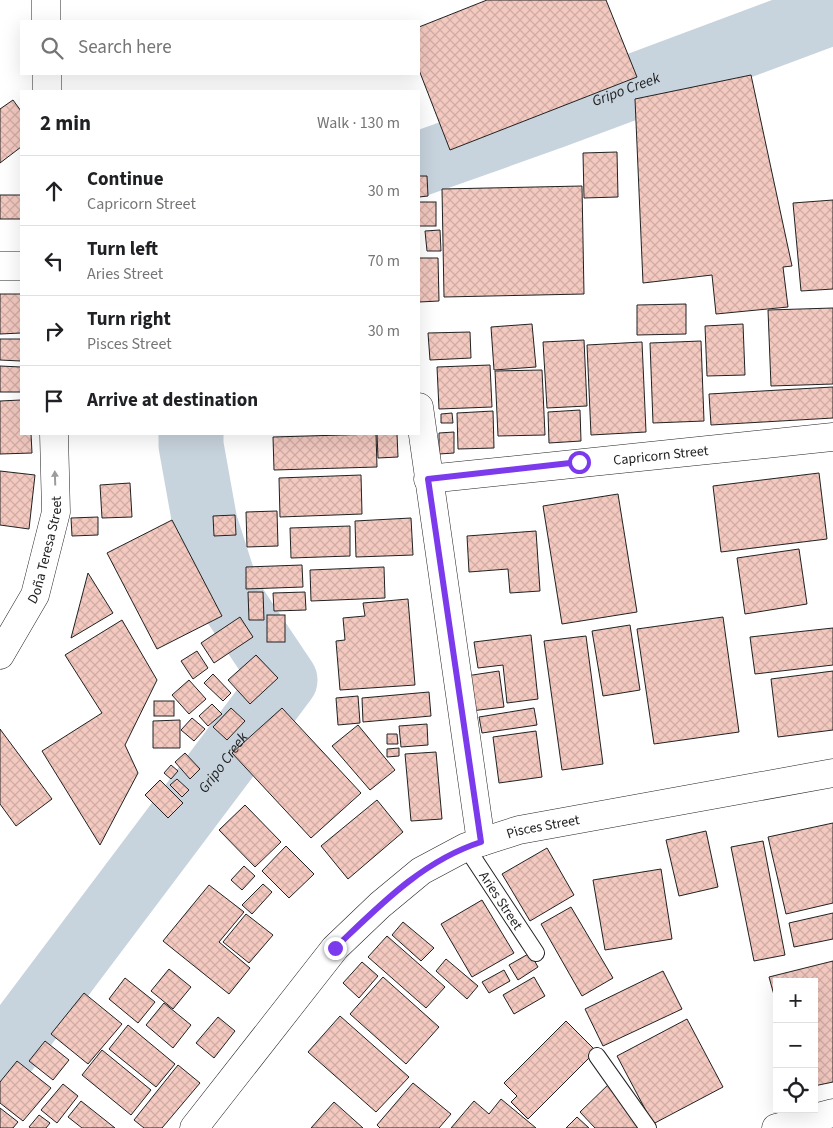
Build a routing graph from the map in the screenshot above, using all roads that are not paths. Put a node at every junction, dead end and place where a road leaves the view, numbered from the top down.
1 (46, 0) edge
2 (46, 20) edge
3 (47, 75) edge
4 (47, 90) edge
5 (0, 266) edge
6 (20, 266) edge
7 (420, 415) edge
8 (54, 435) edge
9 (833, 437) edge
10 (428, 479) junction
11 (0, 655) edge
12 (833, 773) edge
13 (474, 845) junction
14 (536, 954) dead end
15 (597, 1056) dead end
16 (833, 1113) edge
17 (194, 1128) edge
18 (648, 1128) edge
19 (776, 1128) edge

1 - 2 street
3 - 4 street
5 - 6 street
7 - 10 street, Aries Street
11 -> 8 street, Doña Teresa Street
9 - 10 street, Capricorn Street
10 - 13 street, Aries Street
12 - 13 street, Pisces Street
13 - 14 lane, Aries Street
13 - 17 street, Pisces Street
15 - 18 lane
16 - 19 street

